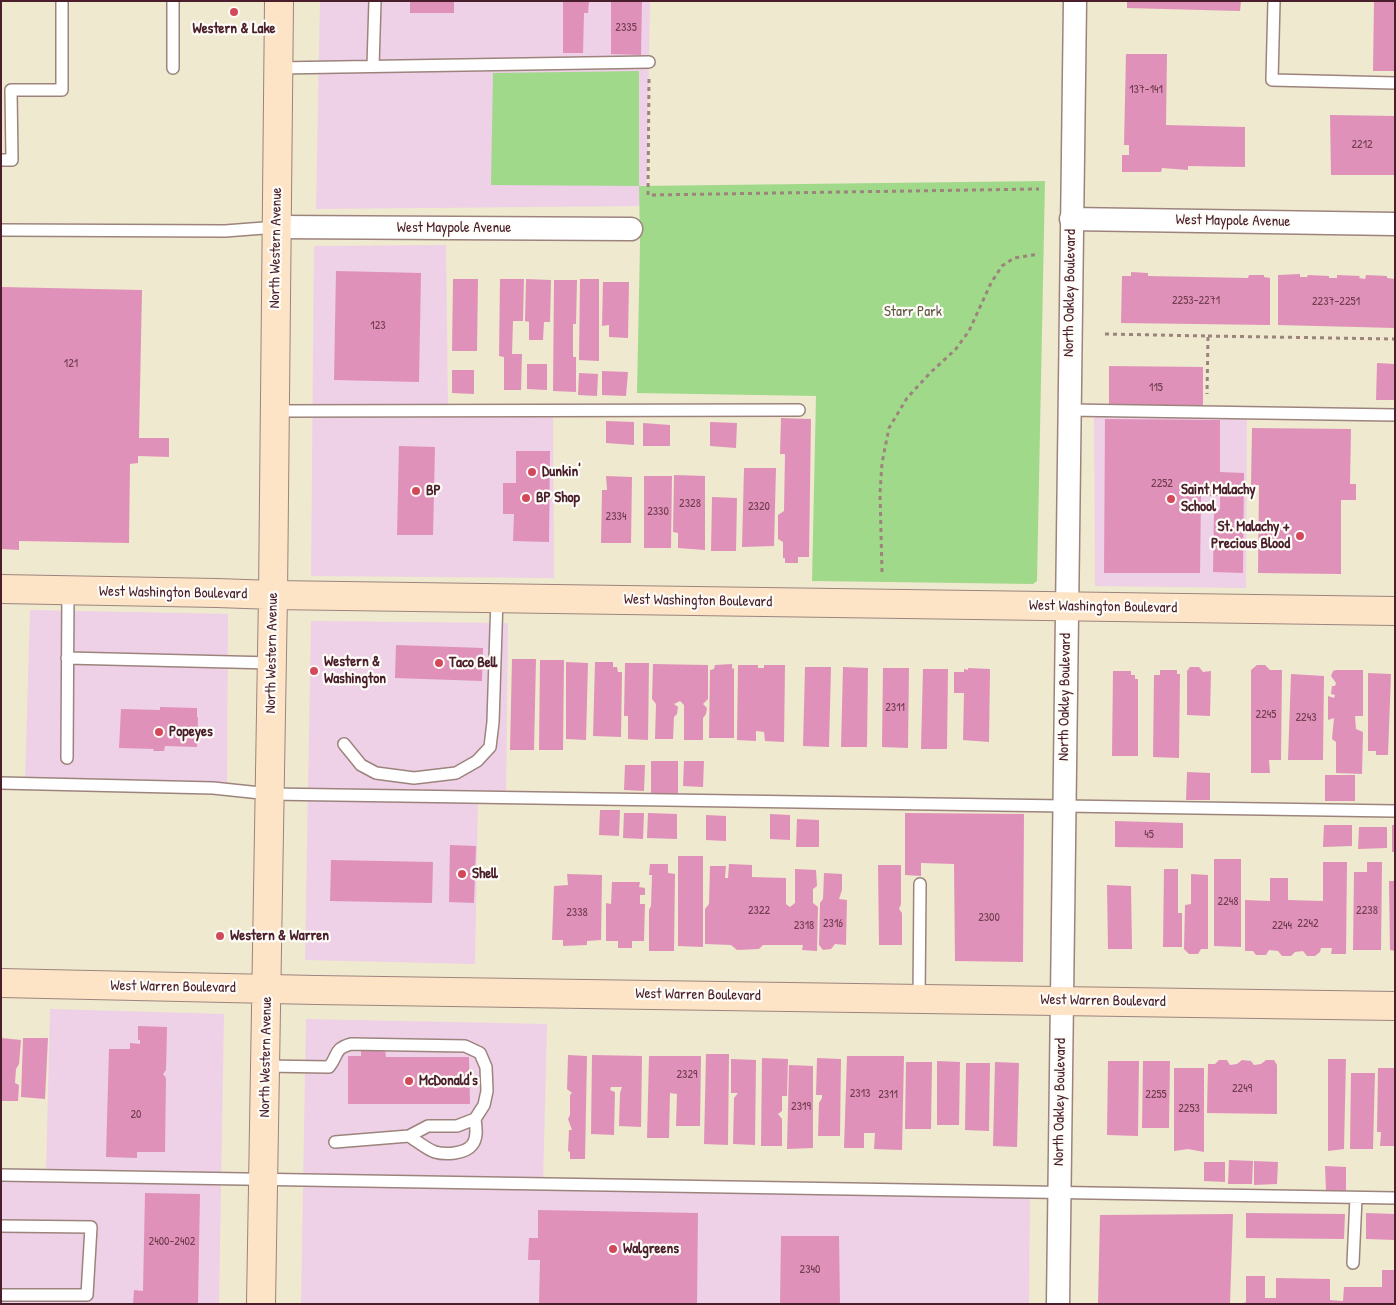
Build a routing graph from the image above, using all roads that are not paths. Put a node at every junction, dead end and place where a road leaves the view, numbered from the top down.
1 (62, 1) edge
2 (173, 1) edge
3 (278, 1) edge
4 (375, 1) edge
5 (1074, 1) edge
6 (1274, 1) edge
7 (649, 62) road end
8 (373, 66) junction
9 (173, 68) dead end
10 (278, 68) junction
11 (1395, 83) edge
12 (1, 160) edge
13 (1071, 219) junction
14 (1395, 224) edge
15 (276, 228) junction
16 (631, 229) dead end
17 (1, 230) edge
18 (799, 410) dead end
19 (1069, 410) junction
20 (275, 411) junction
21 (1395, 415) edge
22 (1, 589) edge
23 (68, 590) junction
24 (273, 595) junction
25 (497, 598) junction
26 (1066, 607) junction
27 (1395, 612) edge
28 (67, 658) junction
29 (272, 663) junction
30 (344, 744) dead end
31 (66, 758) dead end
32 (1, 783) edge
33 (270, 794) junction
34 (1064, 806) junction
35 (1395, 811) edge
36 (920, 884) dead end
37 (1, 983) edge
38 (267, 989) junction
39 (919, 998) junction
40 (1061, 1001) junction
41 (1395, 1006) edge
42 (265, 1066) junction
43 (475, 1119) junction
44 (409, 1136) junction
45 (335, 1142) dead end
46 (1, 1175) edge
47 (263, 1179) junction
48 (1059, 1193) junction
49 (1356, 1198) junction
50 (1395, 1198) edge
51 (1, 1226) edge
52 (1353, 1263) dead end
53 (1, 1294) edge
54 (262, 1304) edge
55 (1058, 1304) edge

1 - 12 lane
2 - 9 lane
3 - 10 street, North Western Avenue
4 - 8 lane
5 - 13 street, North Oakley Boulevard
6 - 11 lane
7 - 8 lane
8 - 10 lane
10 - 15 street, North Western Avenue
13 - 14 street, West Maypole Avenue
13 - 19 street, North Oakley Boulevard
15 - 16 street, West Maypole Avenue
15 - 17 lane
15 - 20 street, North Western Avenue
18 - 20 lane
19 - 21 lane
19 - 26 street, North Oakley Boulevard
20 - 24 street, North Western Avenue
22 - 23 street, West Washington Boulevard
23 - 24 street, West Washington Boulevard
23 - 28 lane
24 - 25 street, West Washington Boulevard
24 - 29 street, North Western Avenue
25 - 26 street, West Washington Boulevard
25 - 30 lane
26 - 27 street, West Washington Boulevard
26 - 34 street, North Oakley Boulevard
28 - 29 lane
28 - 31 lane
29 - 33 street, North Western Avenue
32 - 33 lane
33 - 34 lane
33 - 38 street, North Western Avenue
34 - 35 lane
34 - 40 street, North Oakley Boulevard
36 - 39 lane
37 - 38 street, West Warren Boulevard
38 - 39 street, West Warren Boulevard
38 - 42 street, North Western Avenue
39 - 40 street, West Warren Boulevard
40 - 41 street, West Warren Boulevard
40 - 48 street, North Oakley Boulevard
42 - 43 lane
42 - 47 street, North Western Avenue
43 - 44 lane
43 - 44 lane
44 - 45 lane
46 - 47 lane
47 - 48 lane
47 - 54 street, North Western Avenue
48 - 49 lane
48 - 55 street, North Oakley Boulevard
49 - 50 lane
49 - 52 lane
51 - 53 lane

